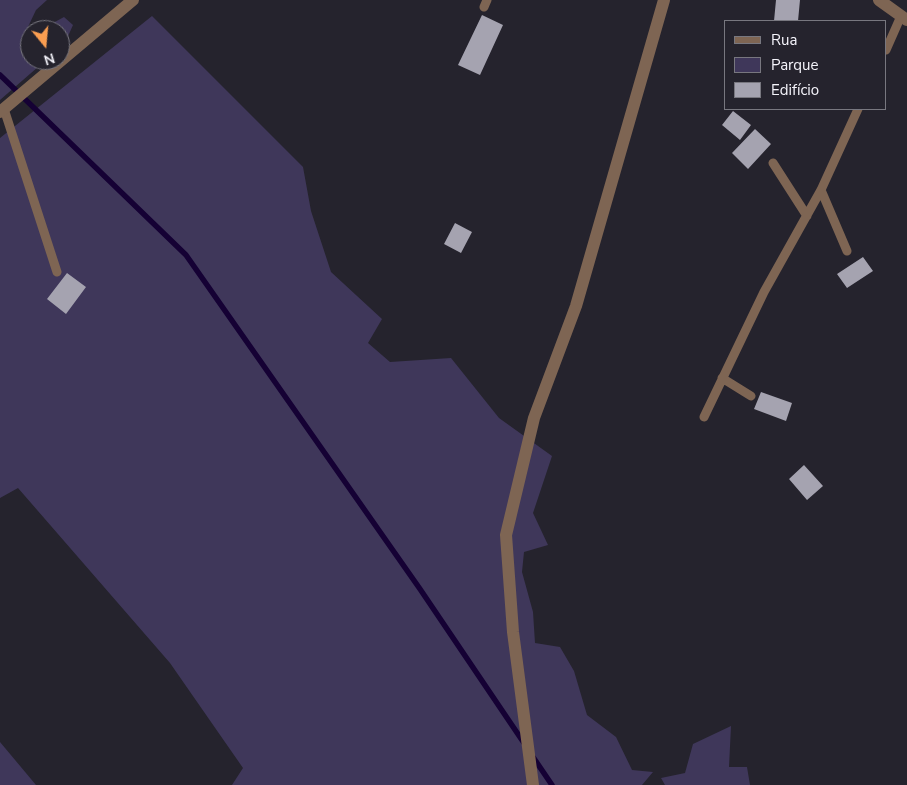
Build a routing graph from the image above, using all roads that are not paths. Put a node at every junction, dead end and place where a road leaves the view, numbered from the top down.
1 (133, 0) edge
2 (664, 0) edge
3 (879, 0) edge
4 (904, 18) edge
5 (887, 48) edge
6 (2, 110) edge
7 (858, 110) edge
8 (773, 163) dead end
9 (821, 190) junction
10 (807, 216) junction
11 (847, 251) dead end
12 (57, 272) dead end
13 (722, 378) junction
14 (751, 396) dead end
15 (704, 417) dead end
16 (533, 785) edge

1 - 6 street
2 - 16 street
3 - 4 street
4 - 5 lane
6 - 12 lane
7 - 9 lane
8 - 10 lane
9 - 10 lane
9 - 11 lane
10 - 13 lane
13 - 14 lane
13 - 15 lane

